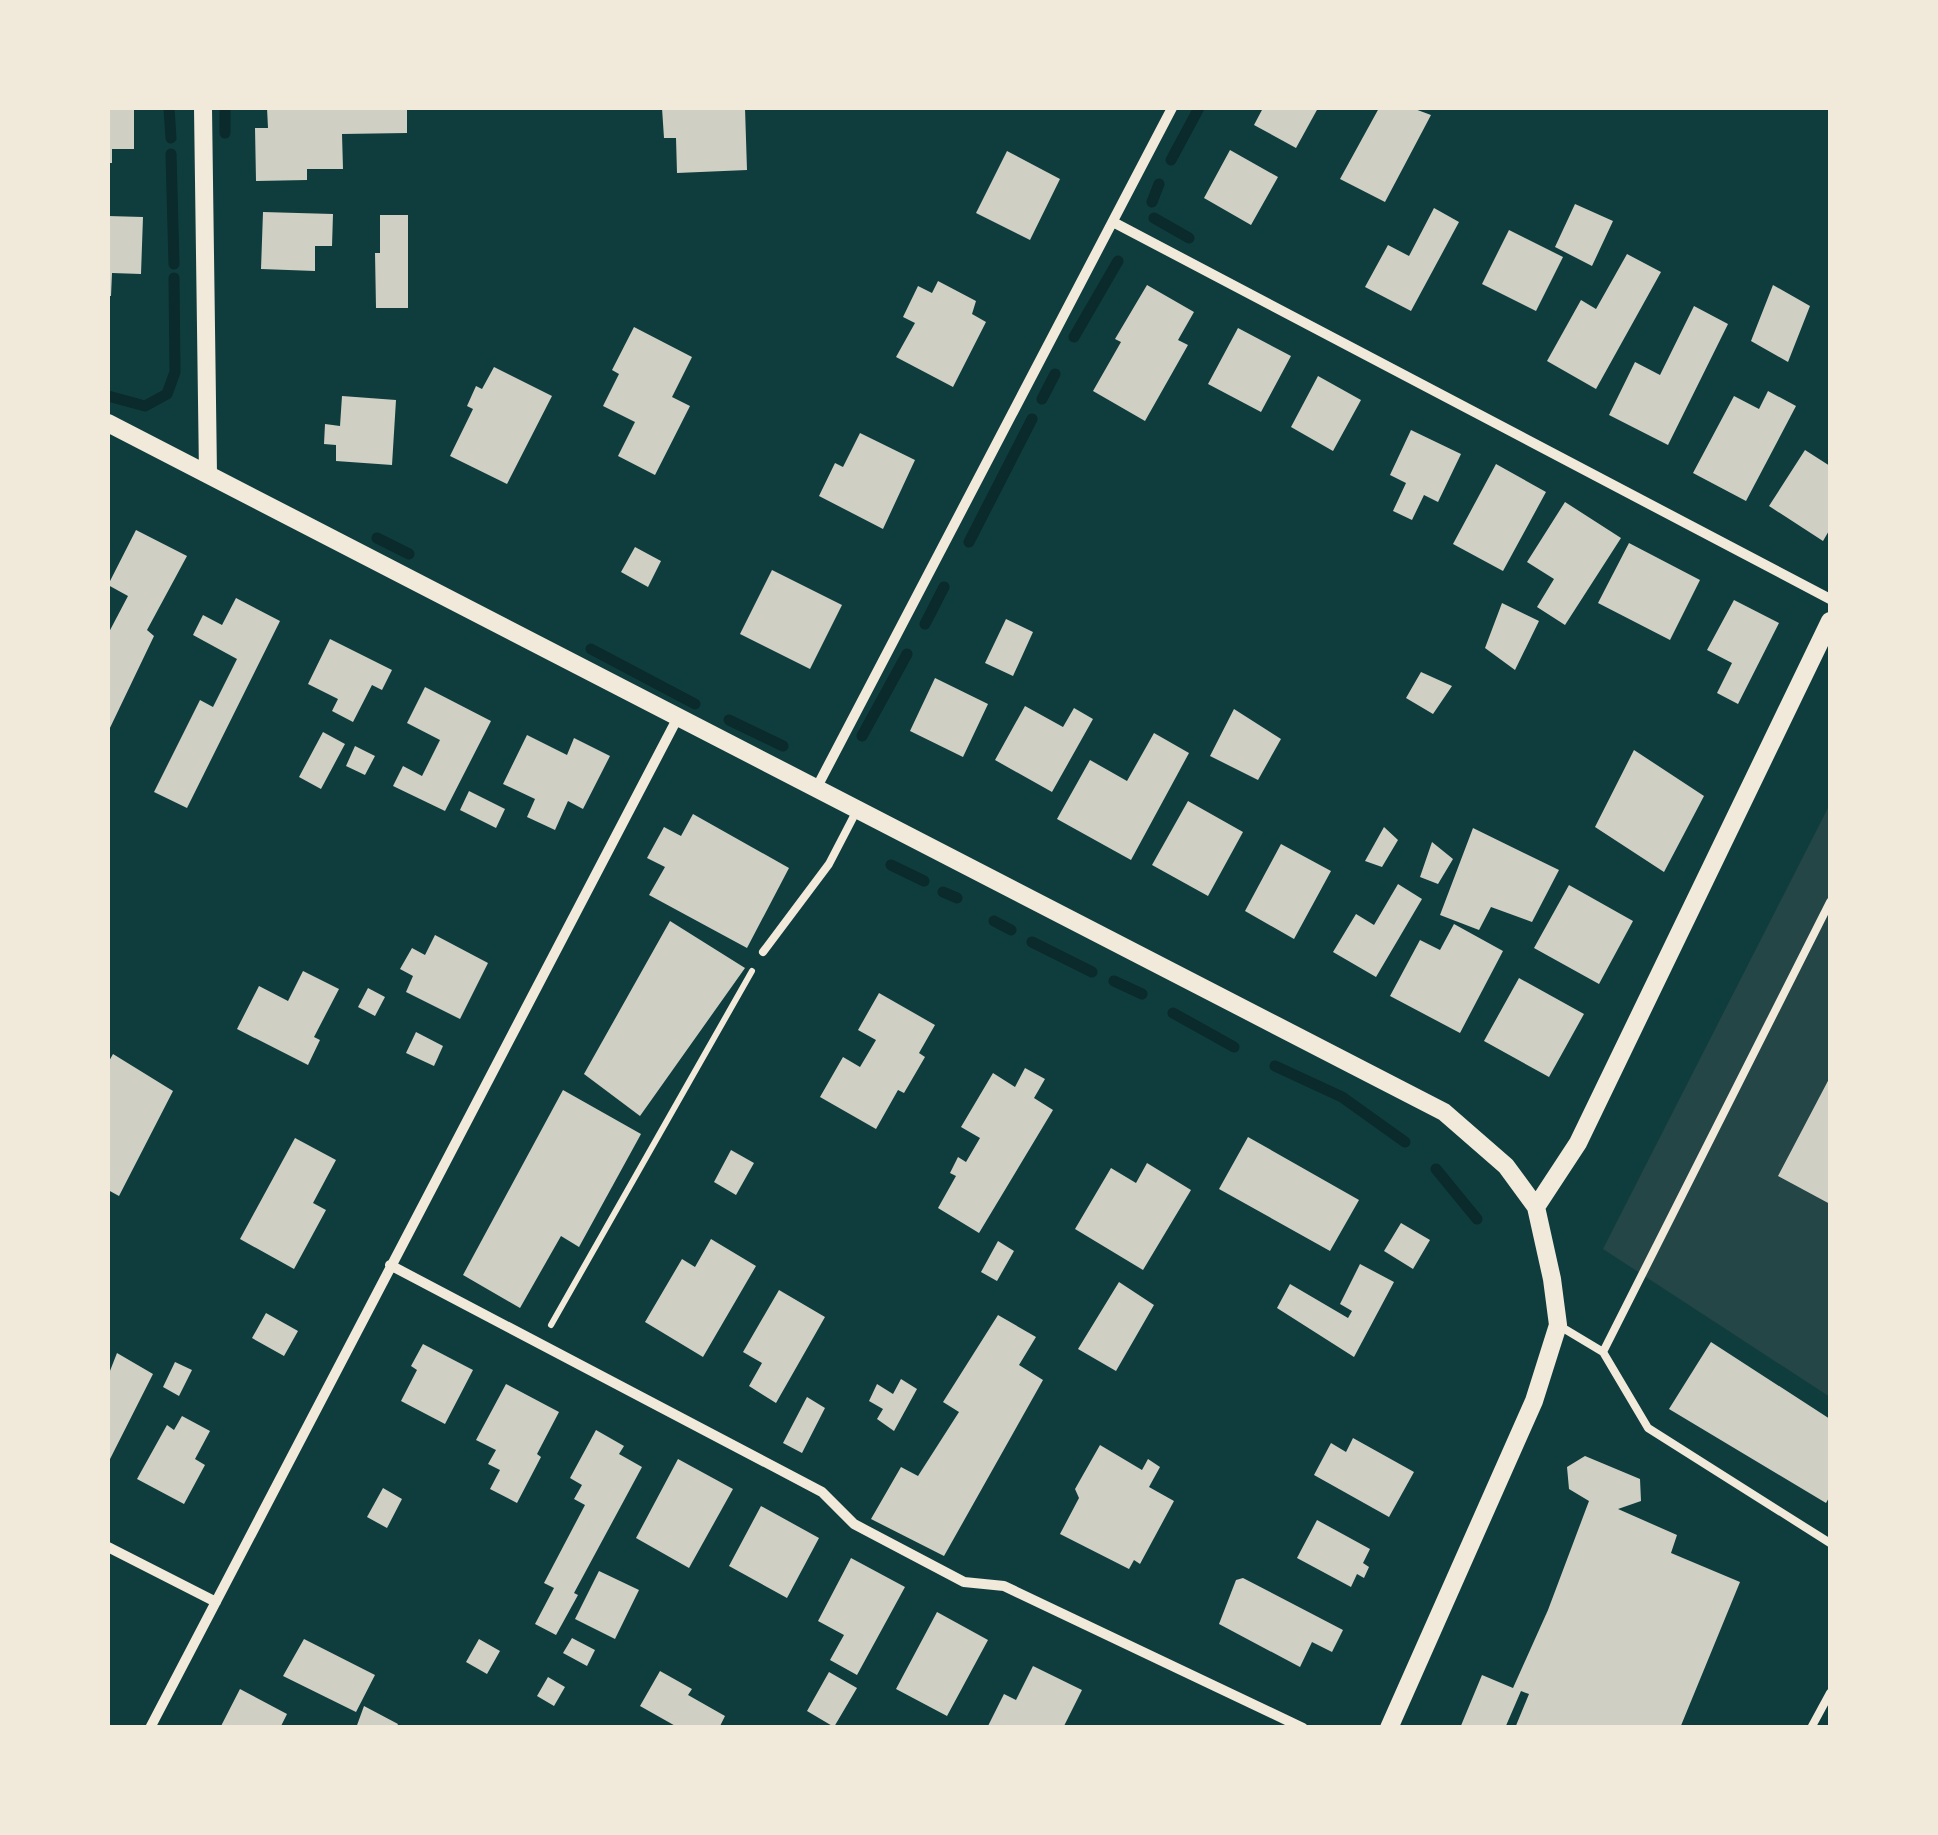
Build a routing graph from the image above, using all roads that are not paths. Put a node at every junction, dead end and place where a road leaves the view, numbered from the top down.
1 (203, 108) edge
2 (1172, 108) edge
3 (1113, 222) junction
4 (108, 423) edge
5 (208, 474) junction
6 (1830, 599) edge
7 (1830, 621) edge
8 (677, 719) junction
9 (817, 788) junction
10 (858, 808) junction
11 (1830, 902) edge
12 (762, 952) road end
13 (1536, 1207) junction
14 (390, 1265) junction
15 (1558, 1325) junction
16 (1603, 1352) junction
17 (1830, 1542) edge
18 (108, 1548) edge
19 (216, 1602) junction
20 (1830, 1693) edge
21 (150, 1728) edge
22 (1303, 1728) edge
23 (1389, 1728) edge
24 (1811, 1728) edge

1 - 5 street
2 - 3 street
3 - 6 street
3 - 9 street
4 - 5 street
5 - 8 street
7 - 13 street
8 - 9 street
8 - 14 street
9 - 10 street
10 - 12 lane
10 - 13 street
11 - 16 lane
13 - 15 street
14 - 19 street
14 - 22 street
15 - 16 lane
15 - 23 street
16 - 17 lane
18 - 19 street
19 - 21 street
20 - 24 lane

